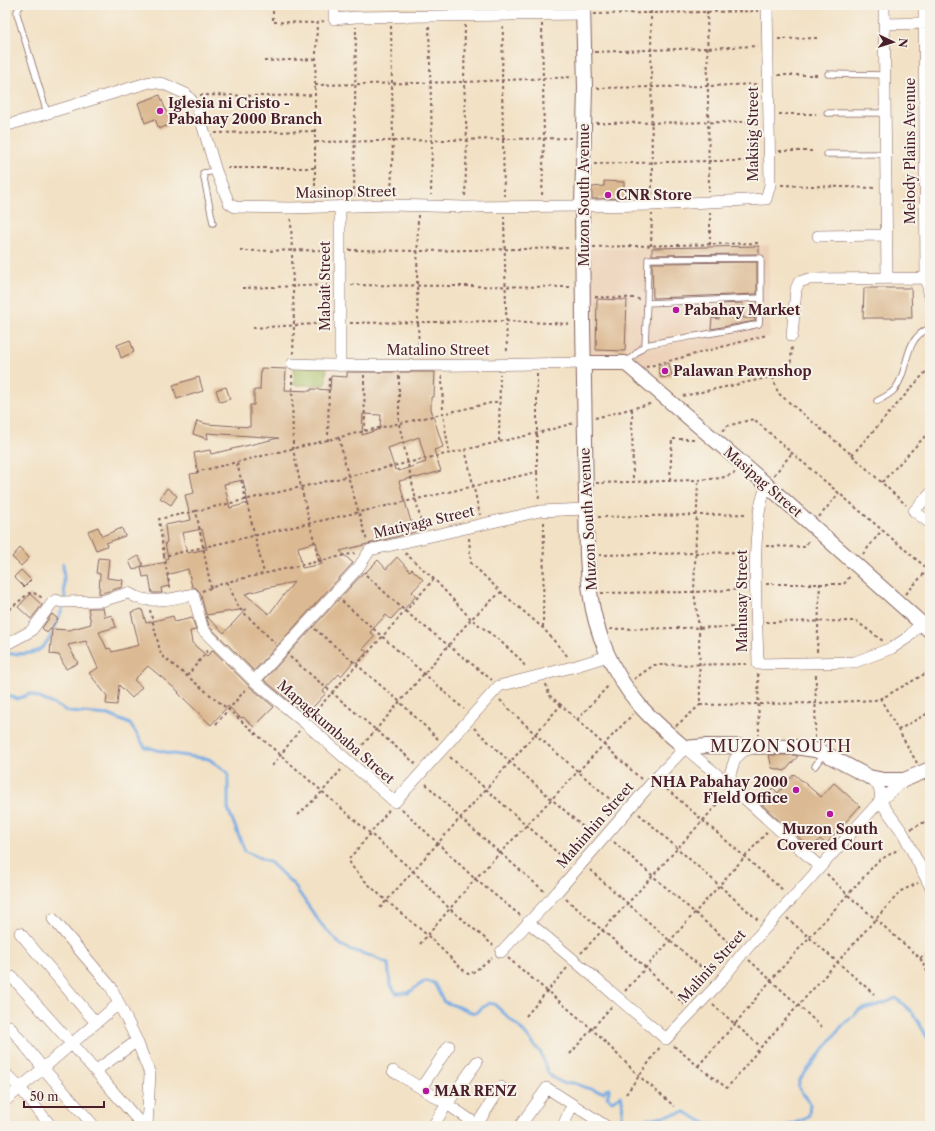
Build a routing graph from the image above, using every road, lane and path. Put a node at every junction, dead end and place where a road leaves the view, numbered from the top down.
1 (21, 5) edge
2 (273, 5) edge
3 (334, 5) edge
4 (650, 5) edge
5 (707, 5) edge
6 (884, 5) edge
7 (924, 5) edge
8 (767, 8) edge
9 (583, 10) edge
10 (707, 11) junction
11 (651, 13) junction
12 (542, 15) junction
13 (428, 16) junction
14 (465, 16) junction
15 (503, 16) junction
16 (356, 17) junction
17 (390, 17) junction
18 (334, 19) junction
19 (317, 23) junction
20 (927, 23) edge
21 (884, 24) junction
22 (819, 38) dead end
23 (767, 42) junction
24 (707, 48) junction
25 (651, 50) junction
26 (584, 52) junction
27 (317, 59) junction
28 (264, 61) dead end
29 (828, 74) dead end
30 (819, 75) dead end
31 (885, 75) junction
32 (544, 79) junction
33 (768, 79) junction
34 (502, 81) junction
35 (430, 82) junction
36 (464, 82) junction
37 (584, 82) junction
38 (355, 84) junction
39 (392, 84) junction
40 (315, 85) junction
41 (652, 86) junction
42 (708, 86) junction
43 (186, 94) junction
44 (316, 95) junction
45 (46, 113) junction
46 (827, 113) dead end
47 (885, 113) junction
48 (816, 114) dead end
49 (768, 118) junction
50 (652, 123) junction
51 (708, 123) junction
52 (584, 124) junction
53 (5, 126) edge
54 (316, 131) junction
55 (206, 133) junction
56 (544, 138) junction
57 (584, 138) junction
58 (504, 139) junction
59 (467, 140) junction
60 (393, 141) junction
61 (432, 141) junction
62 (316, 142) junction
63 (355, 142) junction
64 (812, 151) dead end
65 (827, 154) dead end
66 (886, 154) junction
67 (769, 156) junction
68 (708, 161) junction
69 (652, 163) junction
70 (583, 165) junction
71 (316, 168) junction
72 (216, 170) junction
73 (770, 185) junction
74 (886, 189) junction
75 (928, 195) edge
76 (710, 202) junction
77 (391, 205) junction
78 (652, 205) junction
79 (340, 206) junction
80 (354, 206) junction
81 (418, 206) junction
82 (431, 206) junction
83 (542, 206) junction
84 (582, 206) junction
85 (315, 207) junction
86 (465, 207) junction
87 (504, 207) junction
88 (291, 208) junction
89 (213, 223) dead end
90 (887, 235) junction
91 (818, 236) dead end
92 (758, 243) dead end
93 (710, 245) junction
94 (651, 246) junction
95 (583, 247) junction
96 (504, 249) junction
97 (240, 250) dead end
98 (291, 250) junction
99 (340, 250) junction
100 (418, 251) junction
101 (888, 278) junction
102 (926, 278) junction
103 (340, 285) junction
104 (417, 285) junction
105 (293, 286) junction
106 (504, 286) junction
107 (242, 288) dead end
108 (583, 292) junction
109 (930, 297) edge
110 (761, 298) junction
111 (647, 303) junction
112 (506, 321) junction
113 (418, 322) junction
114 (340, 323) junction
115 (583, 324) junction
116 (294, 325) junction
117 (253, 328) dead end
118 (930, 328) edge
119 (768, 335) dead end
120 (792, 336) joint
121 (645, 345) junction
122 (583, 363) junction
123 (292, 364) junction
124 (537, 364) junction
125 (364, 365) junction
126 (399, 365) junction
127 (420, 365) junction
128 (442, 365) junction
129 (504, 365) junction
130 (335, 366) junction
131 (630, 367) junction
132 (930, 367) edge
133 (773, 377) junction
134 (668, 399) junction
135 (500, 401) junction
136 (877, 401) dead end
137 (632, 409) junction
138 (443, 414) junction
139 (584, 421) junction
140 (399, 424) junction
141 (704, 430) junction
142 (365, 431) junction
143 (930, 431) edge
144 (538, 433) junction
145 (339, 438) junction
146 (715, 440) junction
147 (328, 441) junction
148 (499, 441) junction
149 (293, 449) junction
150 (464, 449) junction
151 (449, 452) junction
152 (792, 453) junction
153 (852, 455) junction
154 (408, 462) junction
155 (237, 463) junction
156 (748, 468) junction
157 (196, 472) dead end
158 (537, 472) junction
159 (348, 476) junction
160 (670, 480) junction
161 (698, 480) junction
162 (632, 481) junction
163 (882, 482) junction
164 (585, 483) junction
165 (766, 484) junction
166 (473, 486) junction
167 (301, 487) junction
168 (839, 493) junction
169 (930, 494) edge
170 (416, 499) junction
171 (247, 500) junction
172 (196, 511) junction
173 (542, 511) junction
174 (914, 511) junction
175 (358, 513) junction
176 (586, 513) junction
177 (759, 514) junction
178 (697, 516) junction
179 (930, 523) edge
180 (310, 524) junction
181 (482, 524) junction
182 (468, 528) junction
183 (815, 528) junction
184 (882, 530) junction
185 (256, 536) junction
186 (424, 537) junction
187 (400, 543) junction
188 (204, 548) junction
189 (757, 549) junction
190 (370, 550) junction
191 (695, 552) junction
192 (587, 555) junction
193 (164, 556) junction
194 (319, 561) junction
195 (857, 565) junction
196 (358, 568) junction
197 (929, 570) edge
198 (264, 573) junction
199 (434, 579) junction
200 (227, 582) junction
201 (756, 584) junction
202 (820, 584) junction
203 (211, 588) junction
204 (501, 592) junction
205 (694, 592) junction
206 (590, 593) junction
207 (193, 594) junction
208 (333, 594) junction
209 (172, 598) junction
210 (147, 600) junction
211 (54, 602) junction
212 (898, 602) junction
213 (405, 611) junction
214 (5, 613) edge
215 (472, 619) junction
216 (819, 620) junction
217 (307, 621) junction
218 (757, 624) junction
219 (926, 627) edge
220 (543, 628) junction
221 (699, 628) junction
222 (598, 629) junction
223 (382, 637) junction
224 (215, 642) junction
225 (5, 645) edge
226 (448, 646) junction
227 (892, 648) junction
228 (282, 649) junction
229 (608, 656) junction
230 (816, 663) junction
231 (758, 664) junction
232 (357, 665) junction
233 (700, 665) junction
234 (576, 666) junction
235 (930, 673) edge
236 (424, 674) junction
237 (544, 675) junction
238 (187, 676) junction
239 (529, 679) junction
240 (622, 680) junction
241 (254, 681) junction
242 (495, 689) junction
243 (332, 693) junction
244 (880, 698) junction
245 (400, 702) junction
246 (758, 703) junction
247 (815, 703) junction
248 (561, 705) junction
249 (700, 705) junction
250 (641, 706) junction
251 (229, 710) junction
252 (930, 712) edge
253 (469, 718) junction
254 (577, 720) junction
255 (305, 723) junction
256 (216, 724) dead end
257 (376, 730) junction
258 (897, 730) junction
259 (669, 733) junction
260 (535, 734) junction
261 (604, 744) junction
262 (759, 746) junction
263 (443, 747) junction
264 (685, 748) junction
265 (819, 752) junction
266 (280, 755) junction
267 (349, 762) junction
268 (510, 762) junction
269 (272, 766) dead end
270 (815, 766) dead end
271 (578, 771) junction
272 (926, 771) edge
273 (420, 774) junction
274 (870, 777) junction
275 (904, 780) junction
276 (652, 783) junction
277 (732, 787) junction
278 (486, 789) junction
279 (322, 792) junction
280 (551, 799) junction
281 (880, 801) junction
282 (395, 802) junction
283 (629, 810) junction
284 (298, 815) dead end
285 (460, 818) junction
286 (930, 819) edge
287 (704, 820) junction
288 (774, 824) junction
289 (526, 825) junction
290 (903, 833) junction
291 (370, 834) junction
292 (604, 839) junction
293 (437, 844) junction
294 (909, 845) junction
295 (678, 849) junction
296 (500, 853) junction
297 (744, 857) junction
298 (579, 866) junction
299 (820, 867) junction
300 (413, 871) junction
301 (653, 876) junction
302 (475, 879) junction
303 (928, 883) edge
304 (719, 886) junction
305 (555, 895) junction
306 (848, 895) junction
307 (793, 898) junction
308 (387, 900) junction
309 (628, 904) junction
310 (380, 908) dead end
311 (450, 909) junction
312 (780, 912) junction
313 (694, 913) junction
314 (53, 919) dead end
315 (876, 919) junction
316 (528, 922) junction
317 (767, 928) junction
318 (603, 930) junction
319 (20, 932) dead end
320 (427, 935) junction
321 (809, 938) junction
322 (670, 941) junction
323 (420, 944) dead end
324 (501, 952) junction
325 (930, 953) edge
326 (742, 954) junction
327 (920, 958) junction
328 (574, 960) junction
329 (837, 962) junction
330 (645, 967) junction
331 (12, 977) dead end
332 (930, 977) edge
333 (771, 980) junction
334 (720, 982) junction
335 (547, 991) junction
336 (874, 994) dead end
337 (704, 998) junction
338 (618, 999) junction
339 (118, 1004) junction
340 (799, 1005) junction
341 (691, 1011) junction
342 (526, 1016) dead end
343 (96, 1022) junction
344 (735, 1024) junction
345 (9, 1026) dead end
346 (592, 1029) junction
347 (824, 1029) dead end
348 (666, 1039) junction
349 (137, 1041) junction
350 (71, 1043) junction
351 (449, 1046) dead end
352 (761, 1047) junction
353 (570, 1054) dead end
354 (477, 1062) dead end
355 (698, 1066) junction
356 (43, 1068) junction
357 (95, 1071) junction
358 (393, 1072) dead end
359 (5, 1073) edge
360 (639, 1076) junction
361 (501, 1087) dead end
362 (20, 1088) junction
363 (420, 1088) junction
364 (626, 1094) dead end
365 (5, 1101) edge
366 (447, 1104) junction
367 (572, 1105) junction
368 (674, 1106) dead end
369 (601, 1125) edge
370 (52, 1126) edge
371 (94, 1126) edge
372 (143, 1126) edge
373 (147, 1126) edge
374 (433, 1126) edge
375 (477, 1126) edge
376 (520, 1126) edge
377 (562, 1126) edge

1 - 45 lane
2 - 19 path
3 - 18 street
4 - 11 path
5 - 10 path
6 - 21 street
7 - 20 street, Melody Plains Avenue
8 - 10 path
8 - 23 street, Makisig Street
9 - 11 path
9 - 12 street
9 - 26 street, Muzon South Avenue
10 - 11 path
10 - 24 path
11 - 25 path
12 - 15 street
12 - 32 path
13 - 14 street
13 - 17 street
13 - 35 path
14 - 15 street
14 - 36 path
15 - 34 path
16 - 17 street
16 - 18 street
16 - 38 path
17 - 39 path
18 - 19 path
19 - 27 path
20 - 21 street
20 - 75 street, Melody Plains Avenue
21 - 31 street
22 - 23 path
23 - 24 path
23 - 33 street, Makisig Street
24 - 25 path
24 - 42 path
25 - 26 path
25 - 41 path
26 - 37 street, Muzon South Avenue
27 - 28 path
27 - 40 path
29 - 31 lane
30 - 33 path
31 - 47 street
32 - 34 path
32 - 37 path
32 - 56 path
33 - 42 path
33 - 49 street, Makisig Street
34 - 36 path
34 - 58 path
35 - 36 path
35 - 39 path
35 - 61 path
36 - 59 path
37 - 41 path
37 - 52 street, Muzon South Avenue
38 - 39 path
38 - 40 path
38 - 63 path
39 - 60 path
40 - 44 path
41 - 42 path
41 - 50 path
42 - 51 path
43 - 44 path
43 - 45 street
43 - 55 street, Masinop Street
44 - 54 path
45 - 53 street
46 - 47 lane
47 - 66 street
48 - 49 path
49 - 51 path
49 - 67 street, Makisig Street
50 - 51 path
50 - 52 path
50 - 69 path
51 - 68 path
52 - 57 street, Muzon South Avenue
54 - 55 path
54 - 62 path
55 - 72 street, Masinop Street
56 - 57 path
56 - 58 path
56 - 83 path
57 - 70 street, Muzon South Avenue
58 - 59 path
58 - 87 path
59 - 61 path
59 - 86 path
60 - 61 path
60 - 63 path
60 - 77 path
61 - 82 path
62 - 63 path
62 - 71 path
63 - 80 path
64 - 67 path
65 - 66 lane
66 - 74 street
67 - 68 path
67 - 73 street, Makisig Street
68 - 69 path
68 - 76 path
69 - 70 path
69 - 78 path
70 - 84 street, Muzon South Avenue
71 - 72 path
71 - 85 path
72 - 88 street, Masinop Street
72 - 89 lane
73 - 74 path
73 - 76 street, Makisig Street
74 - 90 street
75 - 102 street, Melody Plains Avenue
76 - 78 street, Makisig Street
76 - 93 path
77 - 80 street, Masinop Street
77 - 81 street, Masinop Street
78 - 84 street, Makisig Street
78 - 94 path
79 - 80 street, Masinop Street
79 - 85 street, Masinop Street
79 - 99 street, Mabait Street
81 - 82 street, Masinop Street
81 - 100 path
82 - 86 street, Masinop Street
83 - 84 street, Masinop Street
83 - 87 street, Masinop Street
84 - 95 street, Muzon South Avenue
85 - 88 street, Masinop Street
86 - 87 street, Masinop Street
87 - 96 path
88 - 98 path
90 - 91 street
90 - 101 street
92 - 93 path
93 - 94 path
94 - 95 path
95 - 96 path
95 - 108 street, Muzon South Avenue
96 - 100 path
96 - 106 path
97 - 98 path
98 - 99 path
98 - 105 path
99 - 100 path
99 - 103 street, Mabait Street
100 - 104 path
101 - 102 street
101 - 120 street
102 - 109 street, Melody Plains Avenue
103 - 104 path
103 - 105 path
103 - 114 street, Mabait Street
104 - 106 path
104 - 113 path
105 - 107 path
105 - 116 path
106 - 108 path
106 - 112 path
108 - 111 path
108 - 115 street, Muzon South Avenue
110 - 111 lane
110 - 111 lane
110 - 121 lane
111 - 121 lane
112 - 113 path
112 - 115 path
112 - 129 path
113 - 114 path
113 - 127 path
114 - 116 path
114 - 130 street, Mabait Street
115 - 122 street, Muzon South Avenue
116 - 117 path
116 - 123 path
118 - 136 lane
119 - 131 path
120 - 133 path
121 - 131 lane
122 - 124 street, Matalino Street
122 - 131 street
122 - 139 street, Muzon South Avenue
123 - 130 street, Matalino Street
123 - 149 path
124 - 129 street, Matalino Street
124 - 144 path
125 - 126 street, Matalino Street
125 - 130 street, Matalino Street
125 - 142 path
126 - 127 street, Matalino Street
126 - 140 path
127 - 128 street, Matalino Street
128 - 129 street, Matalino Street
128 - 138 path
129 - 135 path
130 - 147 path
131 - 134 street, Masipag Street
132 - 153 path
133 - 134 path
133 - 153 path
134 - 137 path
134 - 141 street, Masipag Street
135 - 138 path
135 - 148 path
137 - 139 path
137 - 162 path
138 - 140 path
138 - 151 path
139 - 144 path
139 - 164 street, Muzon South Avenue
140 - 142 path
140 - 154 path
141 - 146 street, Masipag Street
141 - 160 path
142 - 145 path
143 - 163 path
144 - 148 path
144 - 158 path
145 - 147 path
145 - 159 path
146 - 152 path
146 - 156 street, Masipag Street
147 - 149 path
148 - 150 path
149 - 155 path
149 - 167 path
150 - 151 path
150 - 166 path
151 - 154 path
152 - 165 path
152 - 168 path
153 - 163 path
154 - 159 path
154 - 170 path
155 - 157 path
155 - 171 path
156 - 161 path
156 - 165 street, Masipag Street
158 - 166 path
158 - 173 path
159 - 167 path
159 - 175 path
160 - 161 path
160 - 162 path
161 - 178 path
162 - 164 path
163 - 174 path
164 - 176 street, Muzon South Avenue
165 - 177 street, Mahusay Street
165 - 183 street, Masipag Street
166 - 170 path
166 - 181 path
167 - 171 path
167 - 180 path
168 - 183 path
168 - 184 path
169 - 174 street
170 - 175 path
170 - 186 path
171 - 172 path
171 - 185 path
172 - 188 path
172 - 193 path
173 - 176 street, Matiyaga Street
173 - 181 street, Matiyaga Street
173 - 220 path
174 - 179 street
175 - 180 path
175 - 190 path
176 - 178 path
176 - 192 street, Muzon South Avenue
177 - 178 path
177 - 189 street, Mahusay Street
178 - 191 path
180 - 185 path
180 - 194 path
181 - 182 street, Matiyaga Street
182 - 186 street, Matiyaga Street
182 - 204 path
183 - 189 path
183 - 195 street, Masipag Street
184 - 195 path
184 - 197 path
185 - 188 path
185 - 198 path
186 - 187 street, Matiyaga Street
187 - 190 street, Matiyaga Street
187 - 199 path
188 - 193 path
188 - 203 path
189 - 191 path
189 - 201 street, Mahusay Street
190 - 194 path
190 - 196 street, Matiyaga Street
191 - 192 path
191 - 205 path
192 - 206 street, Muzon South Avenue
193 - 209 path
194 - 198 path
195 - 202 path
195 - 212 street, Masipag Street
196 - 208 street, Matiyaga Street
196 - 213 path
197 - 212 path
198 - 200 path
199 - 213 path
199 - 215 path
200 - 203 path
200 - 228 path
201 - 202 path
201 - 205 path
201 - 218 street, Mahusay Street
202 - 216 path
203 - 207 path
204 - 215 path
204 - 220 path
205 - 206 path
205 - 221 path
206 - 222 street, Muzon South Avenue
207 - 209 street
207 - 224 street, Mapagkumbaba Street
208 - 217 street, Matiyaga Street
208 - 223 path
209 - 210 street
210 - 211 street
210 - 238 path
211 - 214 path
211 - 225 street
212 - 219 street, Masipag Street
213 - 223 path
213 - 226 path
215 - 226 path
215 - 239 path
216 - 218 path
216 - 227 path
216 - 230 path
217 - 228 street, Matiyaga Street
217 - 232 path
218 - 221 path
218 - 231 street, Mahusay Street
219 - 227 street, Mahusay Street
220 - 234 path
221 - 222 path
221 - 233 path
222 - 229 street, Muzon South Avenue
223 - 232 path
223 - 236 path
224 - 238 path
224 - 241 street, Mapagkumbaba Street
226 - 236 path
226 - 242 path
227 - 230 street, Mahusay Street
228 - 241 street, Matiyaga Street
228 - 243 path
229 - 234 street
229 - 240 street, Muzon South Avenue
230 - 231 street, Mahusay Street
230 - 247 path
231 - 233 path
231 - 246 path
232 - 243 path
232 - 245 path
233 - 240 path
233 - 249 path
234 - 237 street
235 - 244 path
236 - 245 path
236 - 253 path
237 - 239 street
237 - 248 path
238 - 251 path
239 - 242 street
240 - 250 street, Muzon South Avenue
240 - 254 path
241 - 251 path
241 - 255 street, Mapagkumbaba Street
242 - 253 street, Mapagkumbaba Street
242 - 260 path
243 - 255 path
243 - 257 path
244 - 247 path
244 - 258 path
245 - 257 path
245 - 263 path
246 - 247 path
246 - 249 path
246 - 262 path
247 - 265 path
248 - 254 path
248 - 260 path
249 - 259 path
250 - 259 street, Muzon South Avenue
250 - 261 path
251 - 256 path
251 - 266 path
252 - 258 path
253 - 263 street, Mapagkumbaba Street
253 - 268 path
254 - 261 path
255 - 266 path
255 - 267 street, Mapagkumbaba Street
257 - 267 path
257 - 273 path
258 - 272 path
259 - 264 street, Muzon South Avenue
260 - 268 path
260 - 271 path
261 - 271 path
261 - 276 path
262 - 264 street
262 - 265 street
262 - 277 street
263 - 273 street, Mapagkumbaba Street
263 - 278 path
264 - 276 street, Mahinhin Street
264 - 277 street
265 - 270 lane
265 - 274 street
266 - 269 path
266 - 279 path
267 - 279 path
267 - 282 street, Mapagkumbaba Street
268 - 278 path
268 - 280 path
271 - 280 path
271 - 283 path
272 - 275 street
273 - 282 street, Mapagkumbaba Street
273 - 285 path
274 - 275 street
274 - 281 street
275 - 281 street, Malinis Street
276 - 283 street, Mahinhin Street
276 - 287 path
277 - 287 path
277 - 288 street
278 - 285 path
278 - 289 path
279 - 284 path
279 - 291 path
280 - 289 path
280 - 292 path
281 - 290 street
281 - 299 street, Malinis Street
282 - 291 path
282 - 293 path
283 - 292 street, Mahinhin Street
283 - 295 path
285 - 293 path
285 - 296 path
286 - 290 path
287 - 295 path
287 - 297 path
288 - 297 path
288 - 299 street
289 - 296 path
289 - 298 path
290 - 294 street
291 - 300 path
291 - 308 path
292 - 298 street, Mahinhin Street
292 - 301 path
293 - 300 path
293 - 302 path
294 - 303 street
294 - 306 path
295 - 301 path
295 - 304 path
296 - 302 path
296 - 305 path
297 - 304 path
297 - 307 path
298 - 305 street, Mahinhin Street
298 - 309 path
299 - 306 path
299 - 307 street, Malinis Street
300 - 308 path
300 - 311 path
301 - 309 path
301 - 313 path
302 - 311 path
302 - 316 path
303 - 315 path
304 - 313 path
304 - 317 path
305 - 316 street, Mahinhin Street
305 - 318 path
306 - 315 path
306 - 321 path
307 - 312 street, Malinis Street
308 - 310 path
308 - 320 path
309 - 318 path
309 - 322 path
311 - 320 path
311 - 324 path
312 - 317 street, Malinis Street
312 - 321 path
313 - 322 path
313 - 326 path
314 - 339 street
315 - 327 path
315 - 329 path
316 - 324 street, Mahinhin Street
316 - 328 street
317 - 326 street, Malinis Street
318 - 328 path
318 - 330 path
319 - 343 street
320 - 323 path
320 - 324 path
321 - 329 path
321 - 333 path
322 - 330 path
322 - 334 path
324 - 335 path
325 - 327 path
326 - 333 path
326 - 334 street, Malinis Street
327 - 332 path
328 - 335 path
328 - 338 street
329 - 336 path
329 - 340 path
330 - 338 path
330 - 341 path
331 - 350 street
333 - 340 path
333 - 344 path
334 - 337 street, Malinis Street
335 - 342 path
335 - 346 path
337 - 341 street, Malinis Street
337 - 344 path
338 - 346 path
338 - 348 street
339 - 343 street
339 - 349 street
340 - 347 path
340 - 352 path
341 - 348 street, Malinis Street
343 - 350 street
344 - 352 path
344 - 355 path
345 - 356 street
346 - 353 path
346 - 360 path
348 - 355 path
348 - 360 path
349 - 357 street
349 - 373 street
350 - 356 street
350 - 357 street
351 - 363 street
352 - 355 path
354 - 366 street
356 - 362 street
356 - 371 street
357 - 372 street
358 - 363 street
359 - 362 street
360 - 364 path
360 - 368 path
361 - 375 street
362 - 365 street
362 - 370 street
363 - 366 street
366 - 374 street
366 - 375 street
367 - 369 street
367 - 376 street
367 - 377 street

